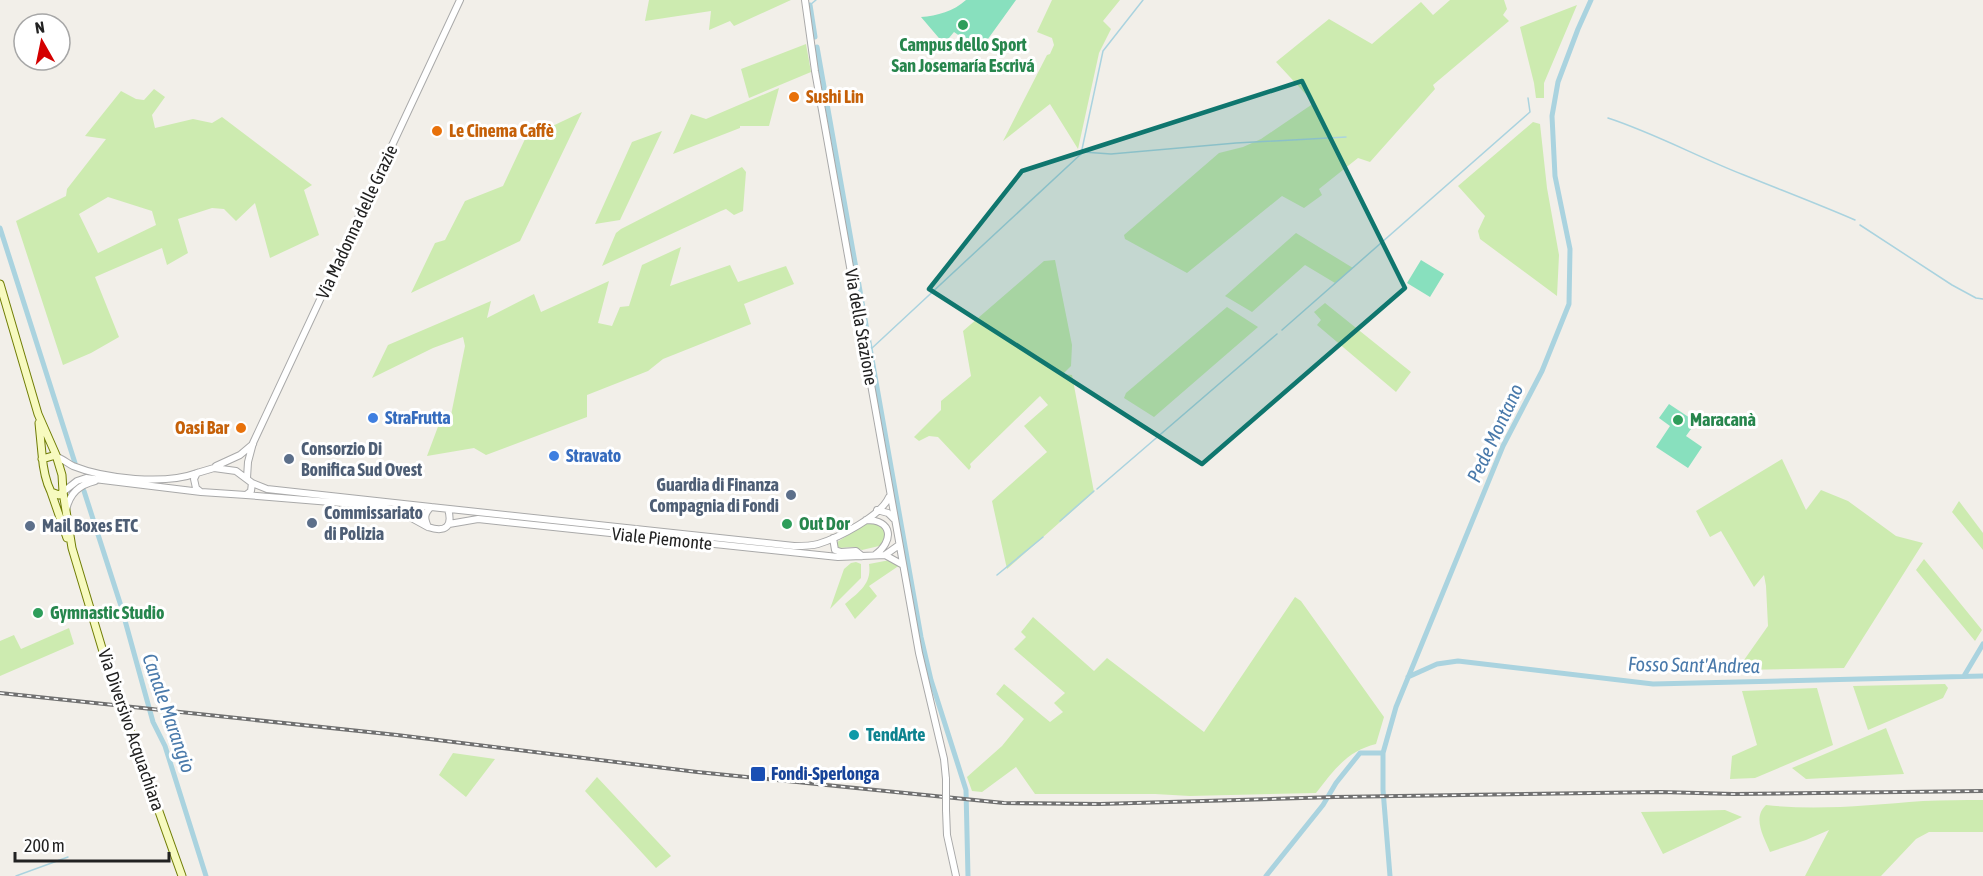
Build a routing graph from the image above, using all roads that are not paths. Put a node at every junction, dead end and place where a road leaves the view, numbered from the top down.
1 (460, 0) edge
2 (805, 0) edge
3 (0, 284) edge
4 (38, 414) junction
5 (253, 443) junction
6 (56, 456) junction
7 (42, 459) junction
8 (213, 468) junction
9 (197, 473) junction
10 (100, 480) junction
11 (250, 480) junction
12 (51, 492) junction
13 (63, 492) junction
14 (201, 492) junction
15 (246, 495) junction
16 (890, 495) junction
17 (431, 507) junction
18 (448, 508) junction
19 (66, 510) junction
20 (877, 510) junction
21 (866, 520) junction
22 (895, 520) junction
23 (449, 524) junction
24 (428, 527) junction
25 (833, 538) junction
26 (899, 545) junction
27 (72, 548) junction
28 (885, 555) junction
29 (862, 556) junction
30 (875, 556) junction
31 (903, 565) junction
32 (182, 876) edge
33 (956, 876) edge

1 - 5 street, Via Madonna delle Grazie
2 - 16 street, Via della Stazione
3 - 4 main road
4 - 6 main road
4 - 7 main road
5 - 8 street
5 - 11 street
6 - 7 main road
6 - 9 street, Viale Piemonte
6 - 13 main road
7 - 12 main road
8 - 9 street, Viale Piemonte
8 - 11 street, Viale Piemonte
9 - 14 street
10 - 13 street
10 - 14 street
10 - 19 street
11 - 15 street
11 - 17 street, Viale Piemonte
12 - 13 main road
12 - 27 main road
13 - 19 main road
14 - 15 street
15 - 24 street
16 - 20 street, Viale Piemonte
16 - 22 street, Via della Stazione
17 - 18 street, Viale Piemonte
17 - 24 street
18 - 23 street
18 - 25 street, Viale Piemonte
19 - 27 main road
20 - 21 street, Viale Piemonte
20 - 22 street
21 - 25 street, Viale Piemonte
21 - 30 street
22 - 26 street, Via della Stazione
23 - 24 street, Viale Piemonte
23 - 29 street, Viale Piemonte
25 - 29 street
26 - 28 street
26 - 31 street, Via della Stazione
27 - 32 main road, Via Diversivo Acquachiara, bridge
28 - 30 street, Viale Piemonte
28 - 31 street
29 - 30 street, Viale Piemonte
31 - 33 street, Via della Stazione, bridge

